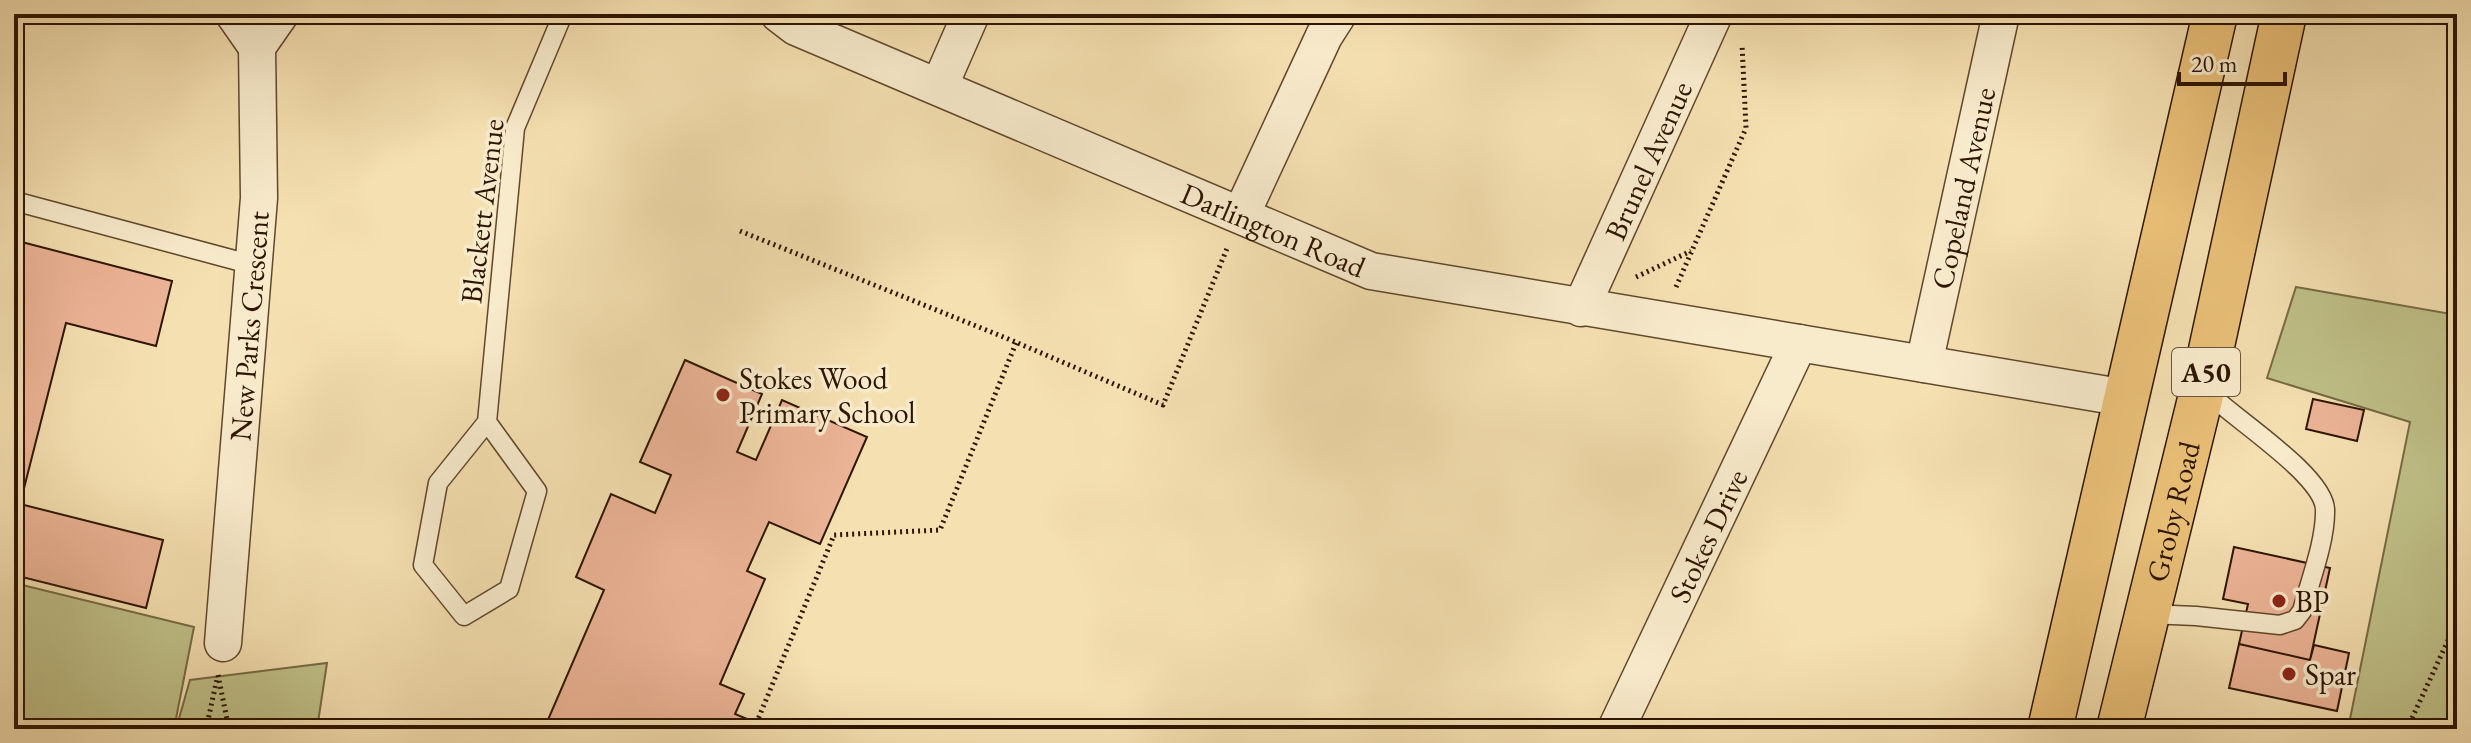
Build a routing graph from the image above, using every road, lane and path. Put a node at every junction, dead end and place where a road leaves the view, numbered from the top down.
1 (234, 14) edge
2 (280, 14) edge
3 (563, 14) edge
4 (779, 14) edge
5 (971, 14) edge
6 (1338, 14) edge
7 (2001, 14) edge
8 (2215, 14) edge
9 (2284, 14) edge
10 (1713, 17) edge
11 (257, 47) junction
12 (939, 87) junction
13 (14, 201) edge
14 (1241, 215) junction
15 (740, 231) dead end
16 (1692, 250) junction
17 (253, 265) junction
18 (1601, 265) junction
19 (1581, 308) junction
20 (1661, 321) junction
21 (1016, 343) junction
22 (1799, 343) junction
23 (1924, 364) junction
24 (2203, 387) junction
25 (2126, 398) junction
26 (487, 422) junction
27 (2146, 614) junction
28 (2457, 621) edge
29 (221, 659) junction
30 (206, 729) edge
31 (229, 729) edge
32 (754, 729) edge
33 (1616, 729) edge
34 (2050, 729) edge
35 (2119, 729) edge
36 (2407, 729) edge

1 - 11 street
2 - 11 street
3 - 26 lane, Blackett Avenue
4 - 12 street, Darlington Road
5 - 12 street
6 - 14 street
7 - 23 street, Copeland Avenue
8 - 25 main road, A50
9 - 24 main road, Groby Road / A50
10 - 16 path
10 - 18 street, Brunel Avenue
11 - 17 street, New Parks Crescent
12 - 14 street, Darlington Road
13 - 17 lane
14 - 19 street, Darlington Road
14 - 21 path
15 - 21 path
16 - 18 path
16 - 20 path
17 - 29 street, New Parks Crescent
18 - 19 street, Brunel Avenue
19 - 20 street, Darlington Road
20 - 22 street, Darlington Road
21 - 32 path
22 - 23 street, Darlington Road
22 - 33 street, Stokes Drive
23 - 25 street, Darlington Road
24 - 27 main road, Groby Road / A50
24 - 27 lane
25 - 34 main road, A50
26 - 26 lane
27 - 35 main road, Groby Road / A50
28 - 36 path
29 - 30 path
29 - 31 path

